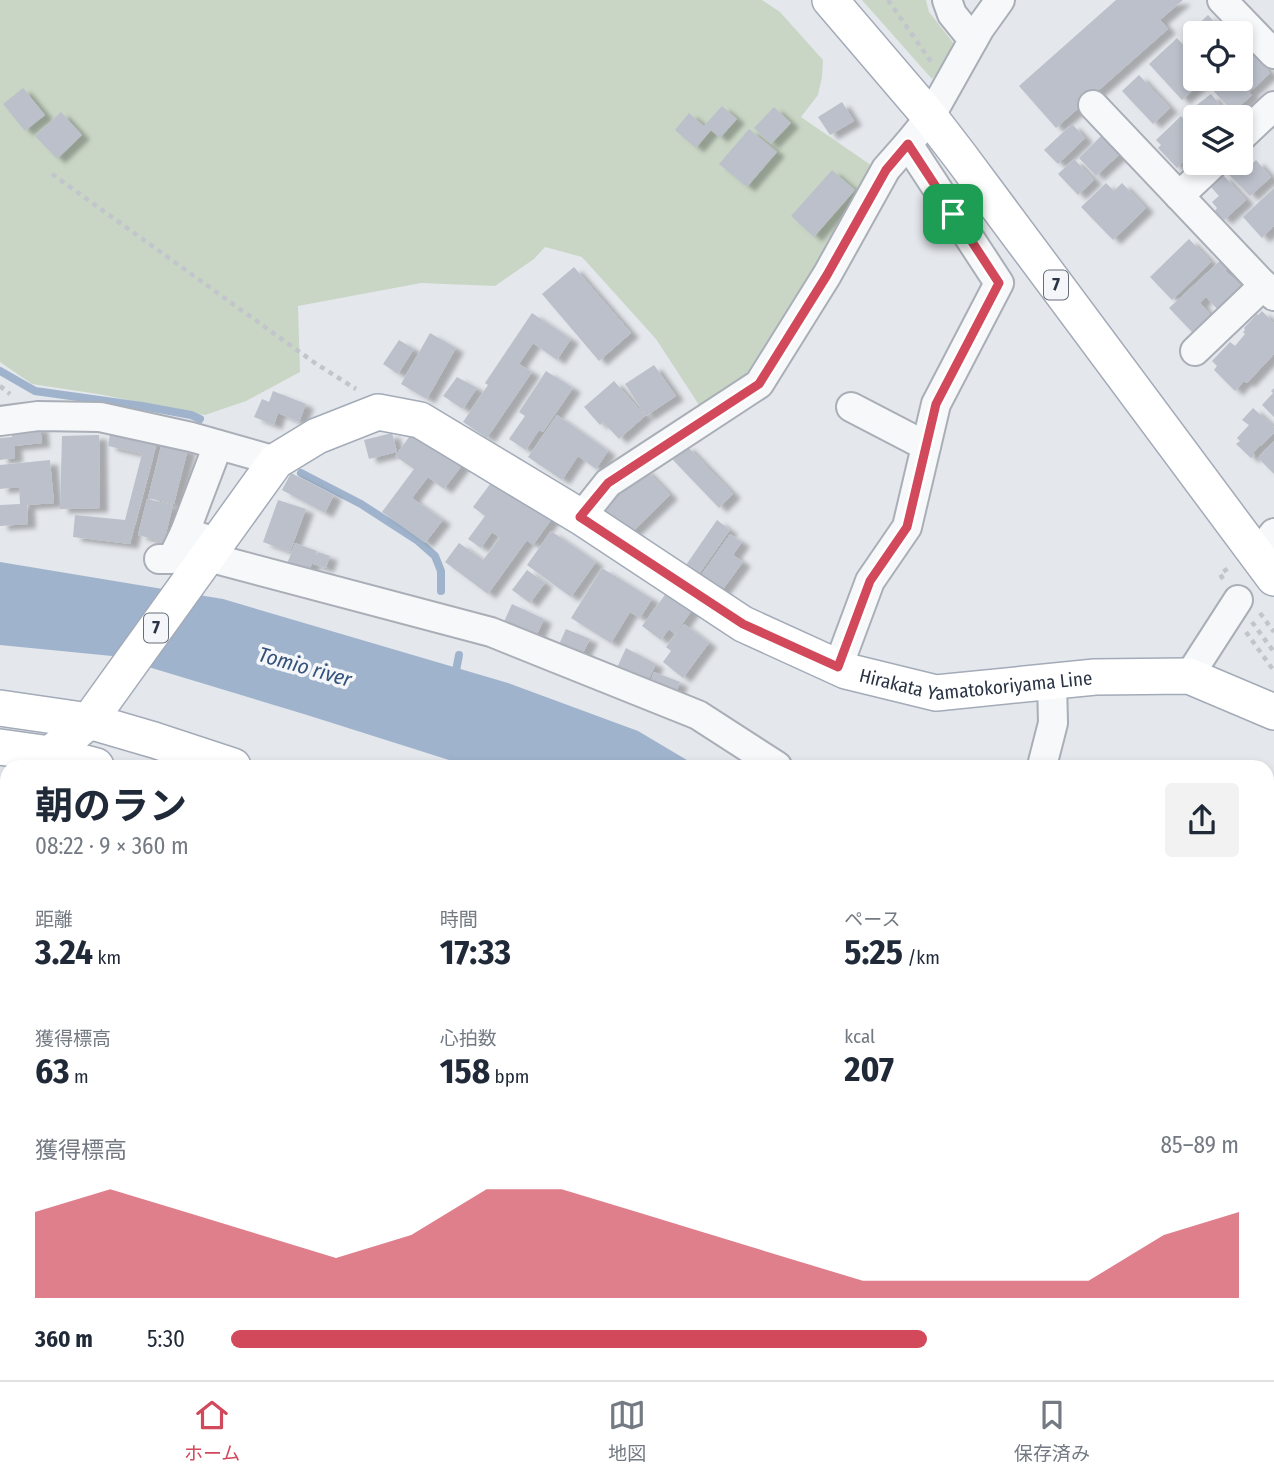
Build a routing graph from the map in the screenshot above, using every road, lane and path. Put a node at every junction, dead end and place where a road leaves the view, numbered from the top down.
1 (830, 0) edge
2 (888, 0) edge
3 (947, 0) edge
4 (1000, 0) edge
5 (1222, 0) edge
6 (974, 40) junction
7 (1274, 54) edge
8 (947, 85) junction
9 (1093, 105) dead end
10 (1274, 106) edge
11 (930, 117) junction
12 (1253, 126) edge
13 (908, 144) junction
14 (52, 174) dead end
15 (1201, 175) edge
16 (1179, 196) junction
17 (1269, 291) edge
18 (1195, 351) dead end
19 (358, 390) dead end
20 (851, 407) dead end
21 (0, 422) edge
22 (218, 445) junction
23 (926, 446) junction
24 (276, 461) junction
25 (580, 517) junction
26 (203, 544) junction
27 (159, 559) dead end
28 (1220, 573) dead end
29 (1252, 584) edge
30 (1274, 632) edge
31 (1274, 652) edge
32 (838, 667) junction
33 (1274, 671) edge
34 (1189, 676) junction
35 (1052, 682) junction
36 (0, 708) edge
37 (97, 710) junction
38 (1274, 712) edge
39 (0, 747) edge
40 (48, 760) edge
41 (218, 760) edge
42 (768, 760) edge
43 (1044, 760) edge

1 - 11 main road, 7
2 - 8 path
3 - 6 street
4 - 6 street
5 - 7 street
6 - 8 street
8 - 11 street
9 - 16 street
10 - 12 street
11 - 13 street
11 - 29 main road, 7
13 - 23 street
13 - 25 street
14 - 19 path
15 - 16 street
16 - 17 street
17 - 18 street
20 - 23 street
21 - 22 street
22 - 24 street
22 - 26 street
23 - 32 street
24 - 25 main road, Hirakata Yamatokoriyama Line / 7
24 - 26 main road, Hirakata Yamatokoriyama Line / 7
25 - 32 main road, Hirakata Yamatokoriyama Line / 7
26 - 27 street
26 - 37 main road, Hirakata Yamatokoriyama Line / 7
26 - 42 street
28 - 29 path
29 - 30 path
29 - 31 path
29 - 33 path
29 - 34 street
32 - 35 main road, Hirakata Yamatokoriyama Line / 7
34 - 35 main road, Hirakata Yamatokoriyama Line / 7
34 - 38 main road, Hirakata Yamatokoriyama Line / 7
35 - 43 street
36 - 37 main road
37 - 40 main road, Hirakata Yamatokoriyama Line / 7
37 - 41 main road
39 - 40 main road

